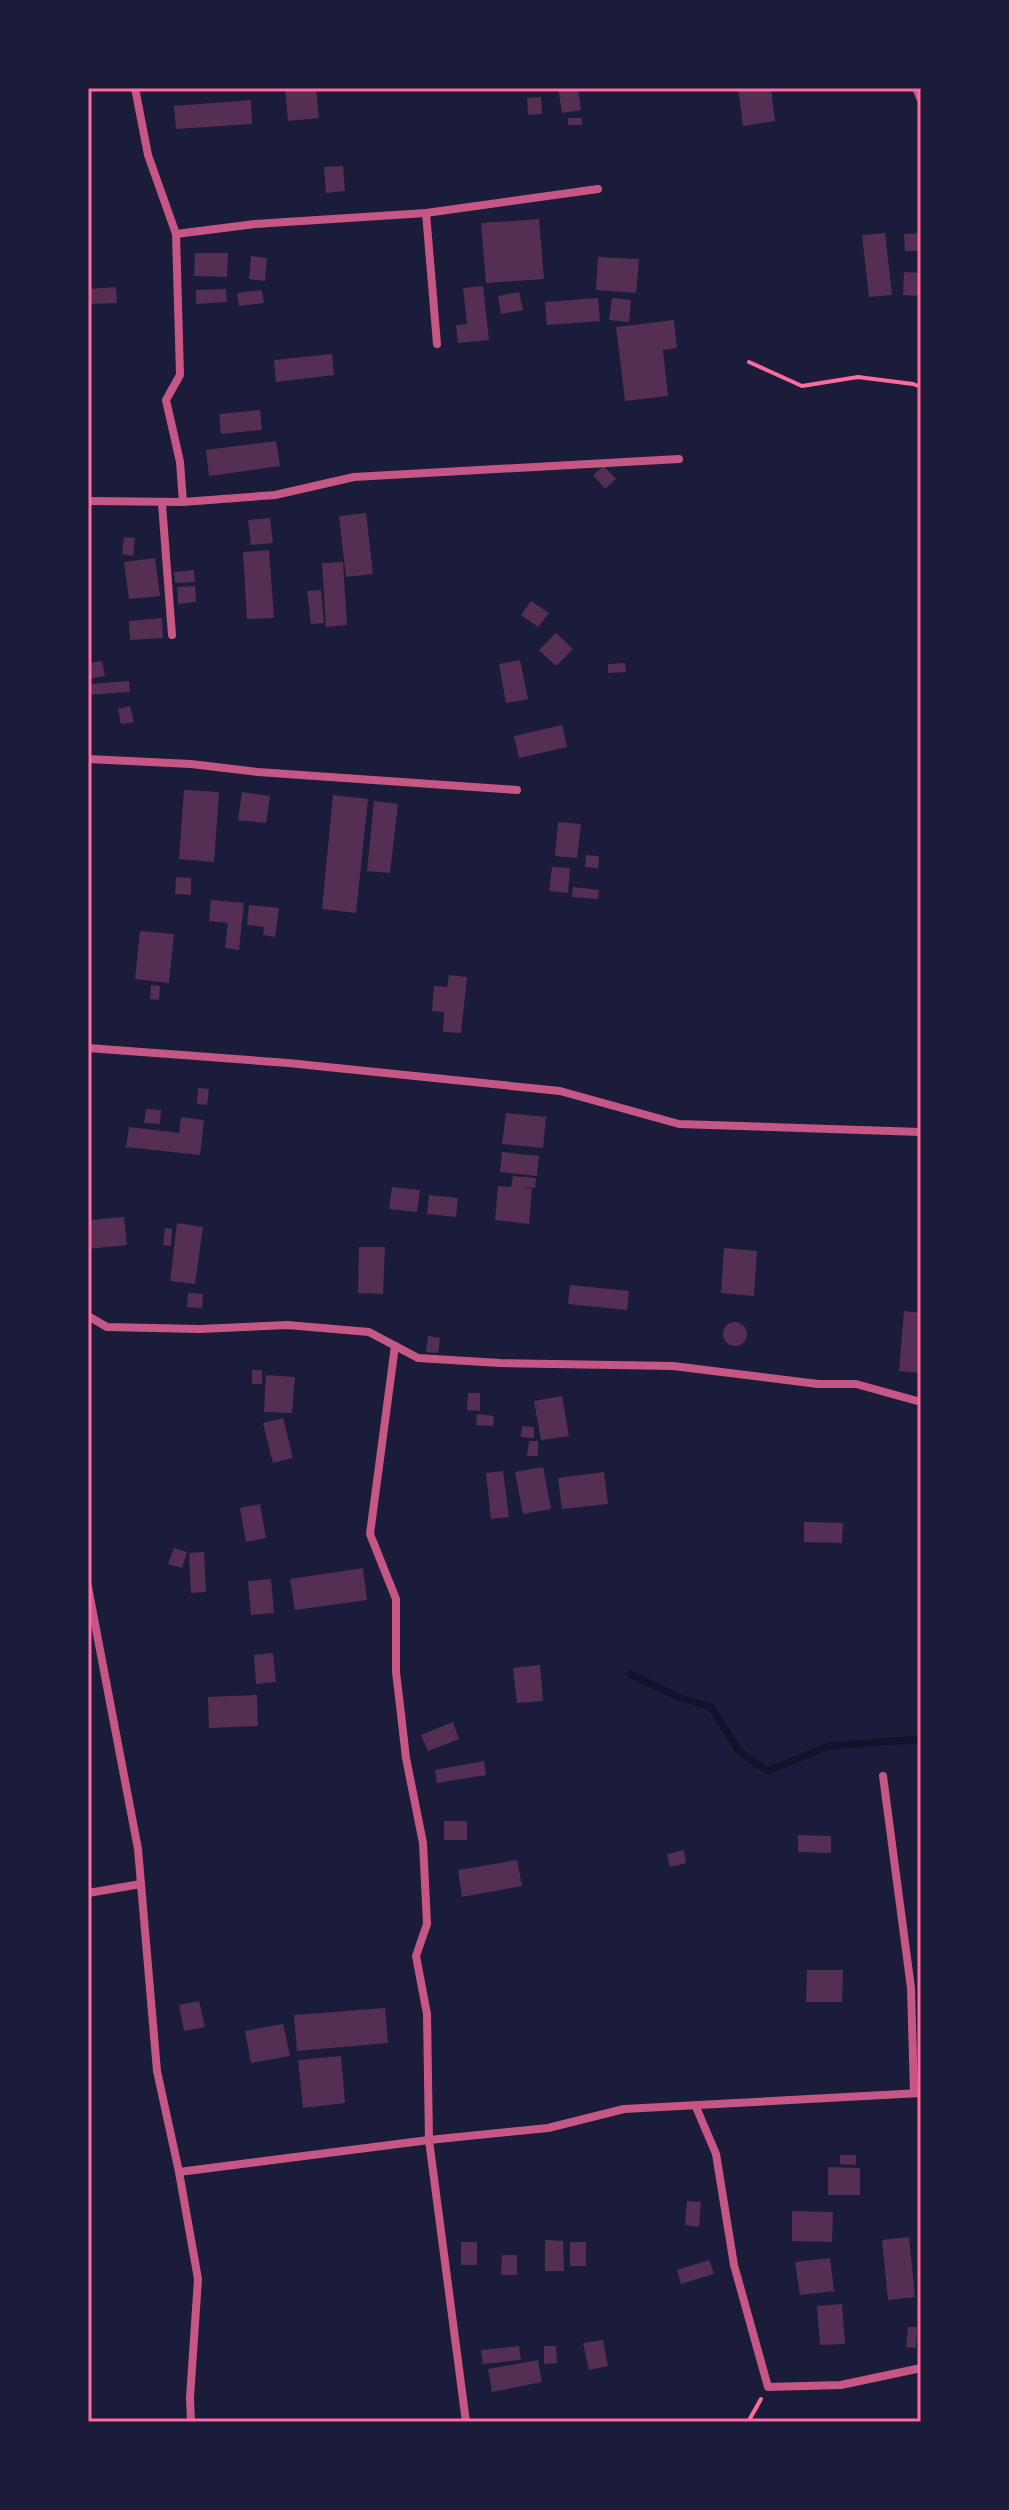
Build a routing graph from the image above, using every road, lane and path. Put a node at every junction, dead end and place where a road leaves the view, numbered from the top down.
1 (135, 88) edge
2 (916, 88) edge
3 (921, 100) edge
4 (598, 189) dead end
5 (426, 213) junction
6 (176, 234) junction
7 (437, 344) dead end
8 (749, 362) dead end
9 (921, 387) edge
10 (679, 459) dead end
11 (88, 501) edge
12 (183, 502) junction
13 (162, 504) junction
14 (172, 635) dead end
15 (88, 759) edge
16 (517, 790) dead end
17 (88, 1048) edge
18 (921, 1132) edge
19 (88, 1316) edge
20 (395, 1346) junction
21 (921, 1402) edge
22 (88, 1587) edge
23 (883, 1776) dead end
24 (141, 1884) junction
25 (88, 1893) edge
26 (918, 2093) edge
27 (696, 2107) junction
28 (429, 2140) junction
29 (179, 2172) junction
30 (921, 2368) edge
31 (768, 2387) junction
32 (191, 2422) edge
33 (466, 2422) edge
34 (748, 2422) edge

1 - 6 street
2 - 3 street
4 - 5 street
5 - 6 street
5 - 7 street
6 - 12 street
8 - 9 path
10 - 12 street
11 - 13 street
12 - 13 street
13 - 14 street
15 - 16 street
17 - 18 street
19 - 20 street
20 - 21 street
20 - 28 street
22 - 24 street
23 - 26 street
24 - 25 street
24 - 29 street
26 - 27 street
27 - 28 street
27 - 31 street
28 - 29 street
28 - 33 street
29 - 32 street
30 - 31 street
31 - 34 path

